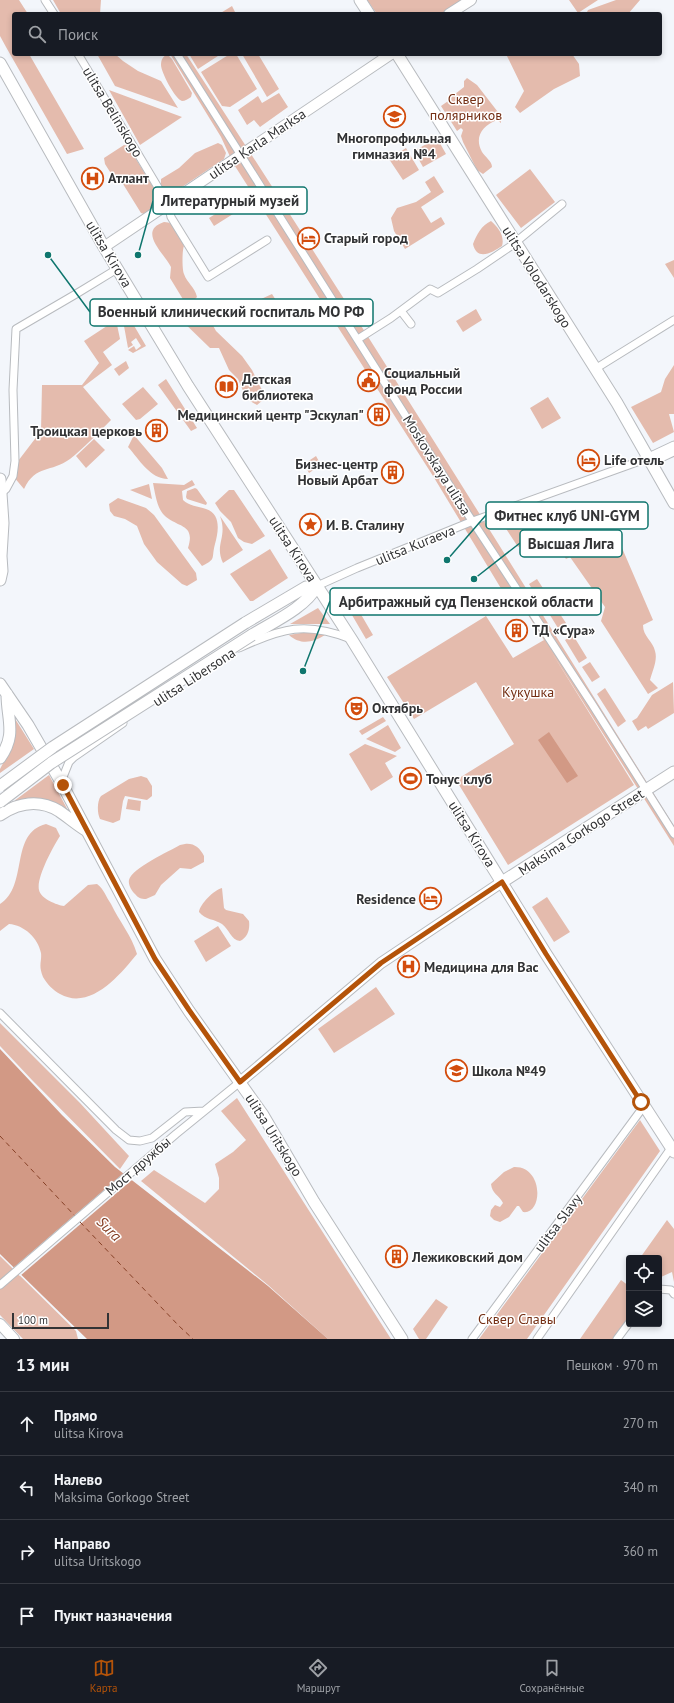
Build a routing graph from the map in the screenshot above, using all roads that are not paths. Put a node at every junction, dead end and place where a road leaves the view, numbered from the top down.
1 (45, 0) edge
2 (360, 0) edge
3 (471, 0) edge
4 (53, 12) edge
5 (368, 12) edge
6 (452, 12) edge
7 (79, 56) edge
8 (178, 56) edge
9 (387, 56) edge
10 (398, 56) edge
11 (0, 63) edge
12 (240, 155) junction
13 (168, 204) junction
14 (562, 204) dead end
15 (267, 240) dead end
16 (515, 242) junction
17 (104, 247) junction
18 (117, 269) junction
19 (401, 311) junction
20 (674, 320) edge
21 (411, 324) dead end
22 (358, 339) junction
23 (595, 369) junction
24 (674, 445) edge
25 (674, 452) edge
26 (648, 457) junction
27 (0, 479) edge
28 (0, 495) edge
29 (674, 503) edge
30 (473, 521) junction
31 (1, 564) edge
32 (0, 580) edge
33 (317, 586) junction
34 (352, 640) junction
35 (0, 684) edge
36 (8, 694) junction
37 (46, 755) junction
38 (0, 758) edge
39 (674, 772) edge
40 (61, 782) junction
41 (0, 786) edge
42 (0, 790) edge
43 (646, 790) junction
44 (0, 802) edge
45 (0, 815) edge
46 (87, 831) junction
47 (674, 834) edge
48 (502, 882) junction
49 (0, 1013) edge
50 (240, 1082) junction
51 (644, 1106) junction
52 (204, 1111) junction
53 (673, 1150) edge
54 (3, 1283) edge
55 (662, 1290) edge
56 (672, 1292) edge
57 (0, 1324) edge
58 (626, 1327) edge
59 (14, 1339) edge
60 (402, 1339) edge
61 (472, 1339) edge
62 (537, 1339) edge
63 (617, 1339) edge

1 - 4 street
2 - 5 main road
3 - 6 main road
7 - 13 street, ulitsa Belinskogo
8 - 12 street, Moskovskaya ulitsa
9 - 12 main road, ulitsa Karla Marksa
10 - 16 main road, ulitsa Volodarskogo
11 - 17 main road, ulitsa Kirova
12 - 13 main road, ulitsa Karla Marksa
12 - 22 street, Moskovskaya ulitsa
13 - 15 street, ulitsa Belinskogo
13 - 17 main road, ulitsa Karla Marksa
14 - 16 street
16 - 19 street
16 - 23 main road, ulitsa Volodarskogo
17 - 18 main road, ulitsa Kirova
18 - 28 street
18 - 33 main road, ulitsa Kirova
19 - 21 street
19 - 22 street
20 - 23 street
22 - 30 street, Moskovskaya ulitsa
23 - 26 main road, ulitsa Volodarskogo
24 - 26 street, ulitsa Kuraeva
25 - 26 street, ulitsa Kuraeva
26 - 29 main road, ulitsa Volodarskogo
26 - 30 street, ulitsa Kuraeva
27 - 28 main road
28 - 31 main road
30 - 33 street, ulitsa Kuraeva
30 - 43 street, Moskovskaya ulitsa
31 - 32 main road
33 - 34 main road, ulitsa Kirova
33 - 41 main road, bridge
33 - 44 main road, bridge
34 - 40 street, ulitsa Libersona
34 - 48 main road, ulitsa Kirova
35 - 36 main road, ulitsa Uritskogo
36 - 37 main road, ulitsa Uritskogo
36 - 38 main road
37 - 40 main road, ulitsa Uritskogo
37 - 42 street
39 - 43 main road, Maksima Gorkogo Street
40 - 46 main road, ulitsa Uritskogo
43 - 47 street, Moskovskaya ulitsa
43 - 48 main road, Maksima Gorkogo Street
45 - 46 main road
46 - 50 main road, ulitsa Uritskogo
48 - 50 main road, Maksima Gorkogo Street
48 - 51 main road, ulitsa Kirova
49 - 52 street
50 - 52 street, Мост дружбы
50 - 60 main road, ulitsa Uritskogo
51 - 53 main road, ulitsa Kirova
51 - 61 street, ulitsa Slavy
52 - 54 street, Мост дружбы
53 - 62 street
55 - 56 street
57 - 59 main road
58 - 63 street

